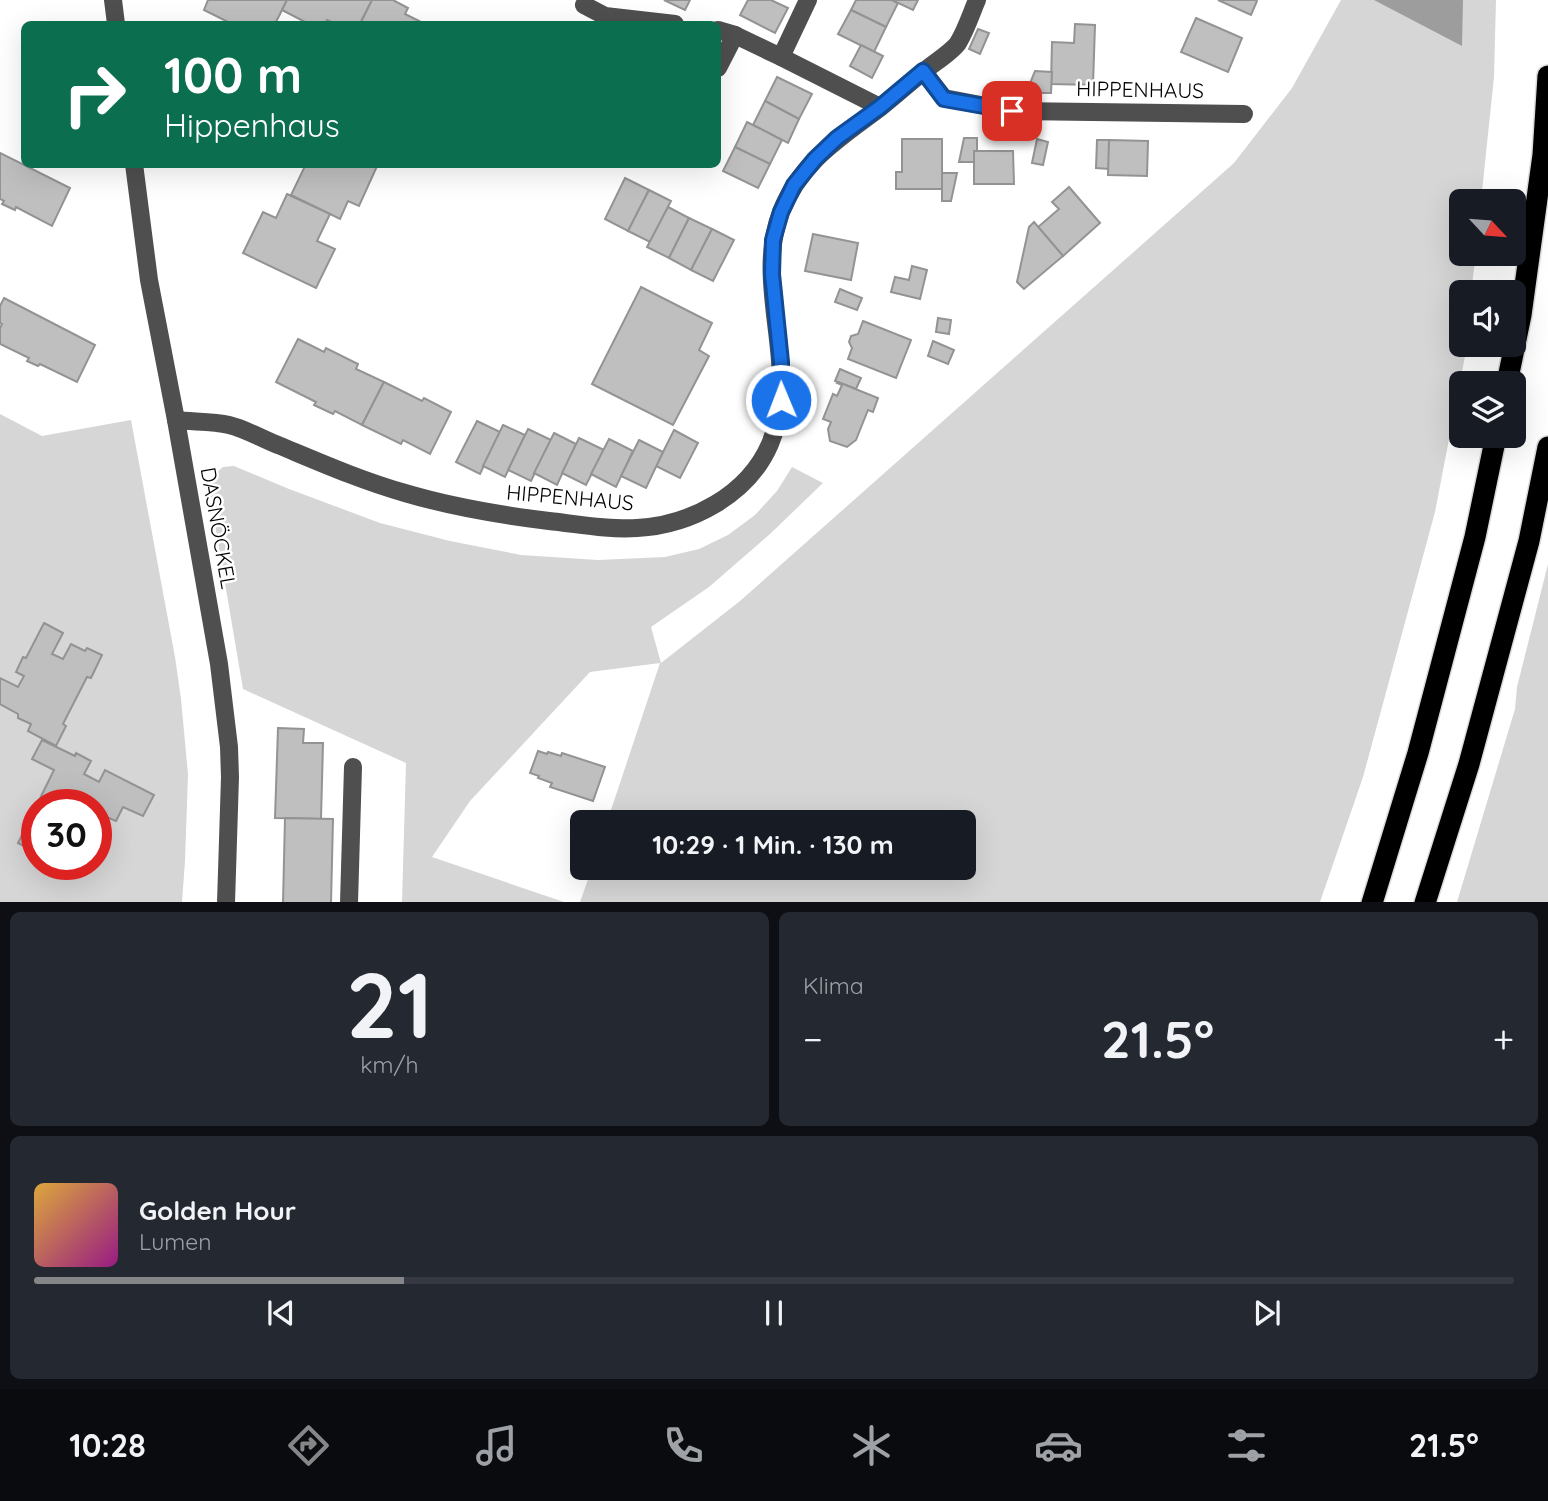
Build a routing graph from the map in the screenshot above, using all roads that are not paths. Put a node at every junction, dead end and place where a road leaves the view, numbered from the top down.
1 (113, 0) edge
2 (808, 0) edge
3 (977, 0) edge
4 (584, 5) dead end
5 (116, 21) edge
6 (649, 21) edge
7 (726, 32) edge
8 (721, 54) edge
9 (781, 57) junction
10 (923, 71) junction
11 (1548, 76) edge
12 (880, 107) junction
13 (1244, 114) dead end
14 (135, 168) edge
15 (1509, 371) edge
16 (176, 421) junction
17 (1548, 446) edge
18 (1494, 448) edge
19 (353, 767) dead end
20 (226, 902) edge
21 (349, 902) edge
22 (1372, 902) edge
23 (1424, 902) edge

1 - 5 street
2 - 9 street
3 - 10 street, HIPPENHAUS
4 - 6 street
7 - 8 street
7 - 9 street
9 - 12 street
10 - 12 street, HIPPENHAUS
10 - 13 street, HIPPENHAUS
11 - 15 highway
12 - 16 street, HIPPENHAUS
14 - 16 street, DASNÖCKEL
16 - 20 street, DASNÖCKEL
17 - 23 highway
18 - 22 highway
19 - 21 street

